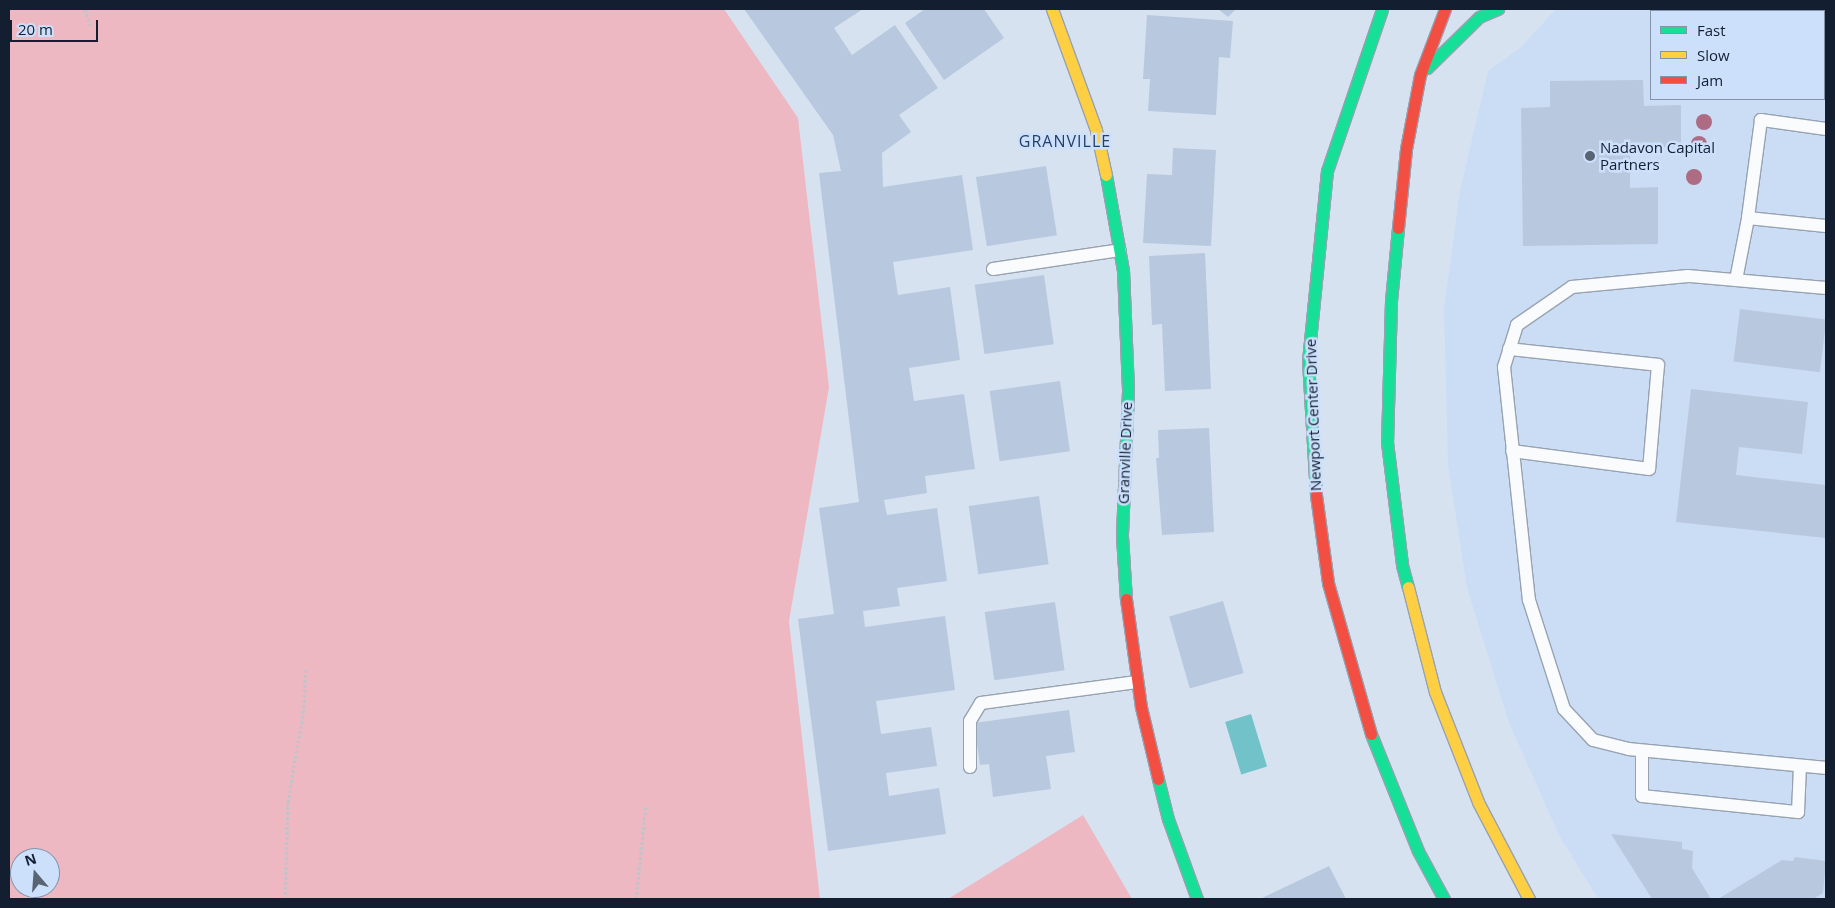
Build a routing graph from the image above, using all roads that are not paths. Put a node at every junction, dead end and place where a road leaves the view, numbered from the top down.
1 (1052, 9) edge
2 (1382, 9) edge
3 (1445, 9) edge
4 (1498, 9) edge
5 (1364, 28) dead end
6 (1367, 46) junction
7 (1420, 75) junction
8 (1826, 129) edge
9 (1748, 218) junction
10 (1826, 226) edge
11 (1120, 250) junction
12 (993, 269) dead end
13 (1736, 280) junction
14 (1826, 288) edge
15 (1510, 349) junction
16 (1512, 451) junction
17 (1137, 682) junction
18 (1642, 751) junction
19 (1800, 766) junction
20 (970, 767) dead end
21 (1826, 768) edge
22 (1197, 899) edge
23 (1444, 899) edge
24 (1529, 899) edge

1 - 11 main road, Granville Drive
2 - 6 main road, Newport Center Drive
3 - 7 main road
4 - 7 main road
5 - 6 main road
6 - 23 main road, Newport Center Drive
7 - 24 main road
8 - 9 lane
9 - 10 lane
9 - 13 lane
11 - 12 lane
11 - 17 main road, Granville Drive
13 - 14 lane
13 - 15 lane
15 - 16 lane
15 - 16 lane
16 - 18 lane
17 - 20 lane
17 - 22 main road, Granville Drive
18 - 19 lane
18 - 19 lane
19 - 21 lane

